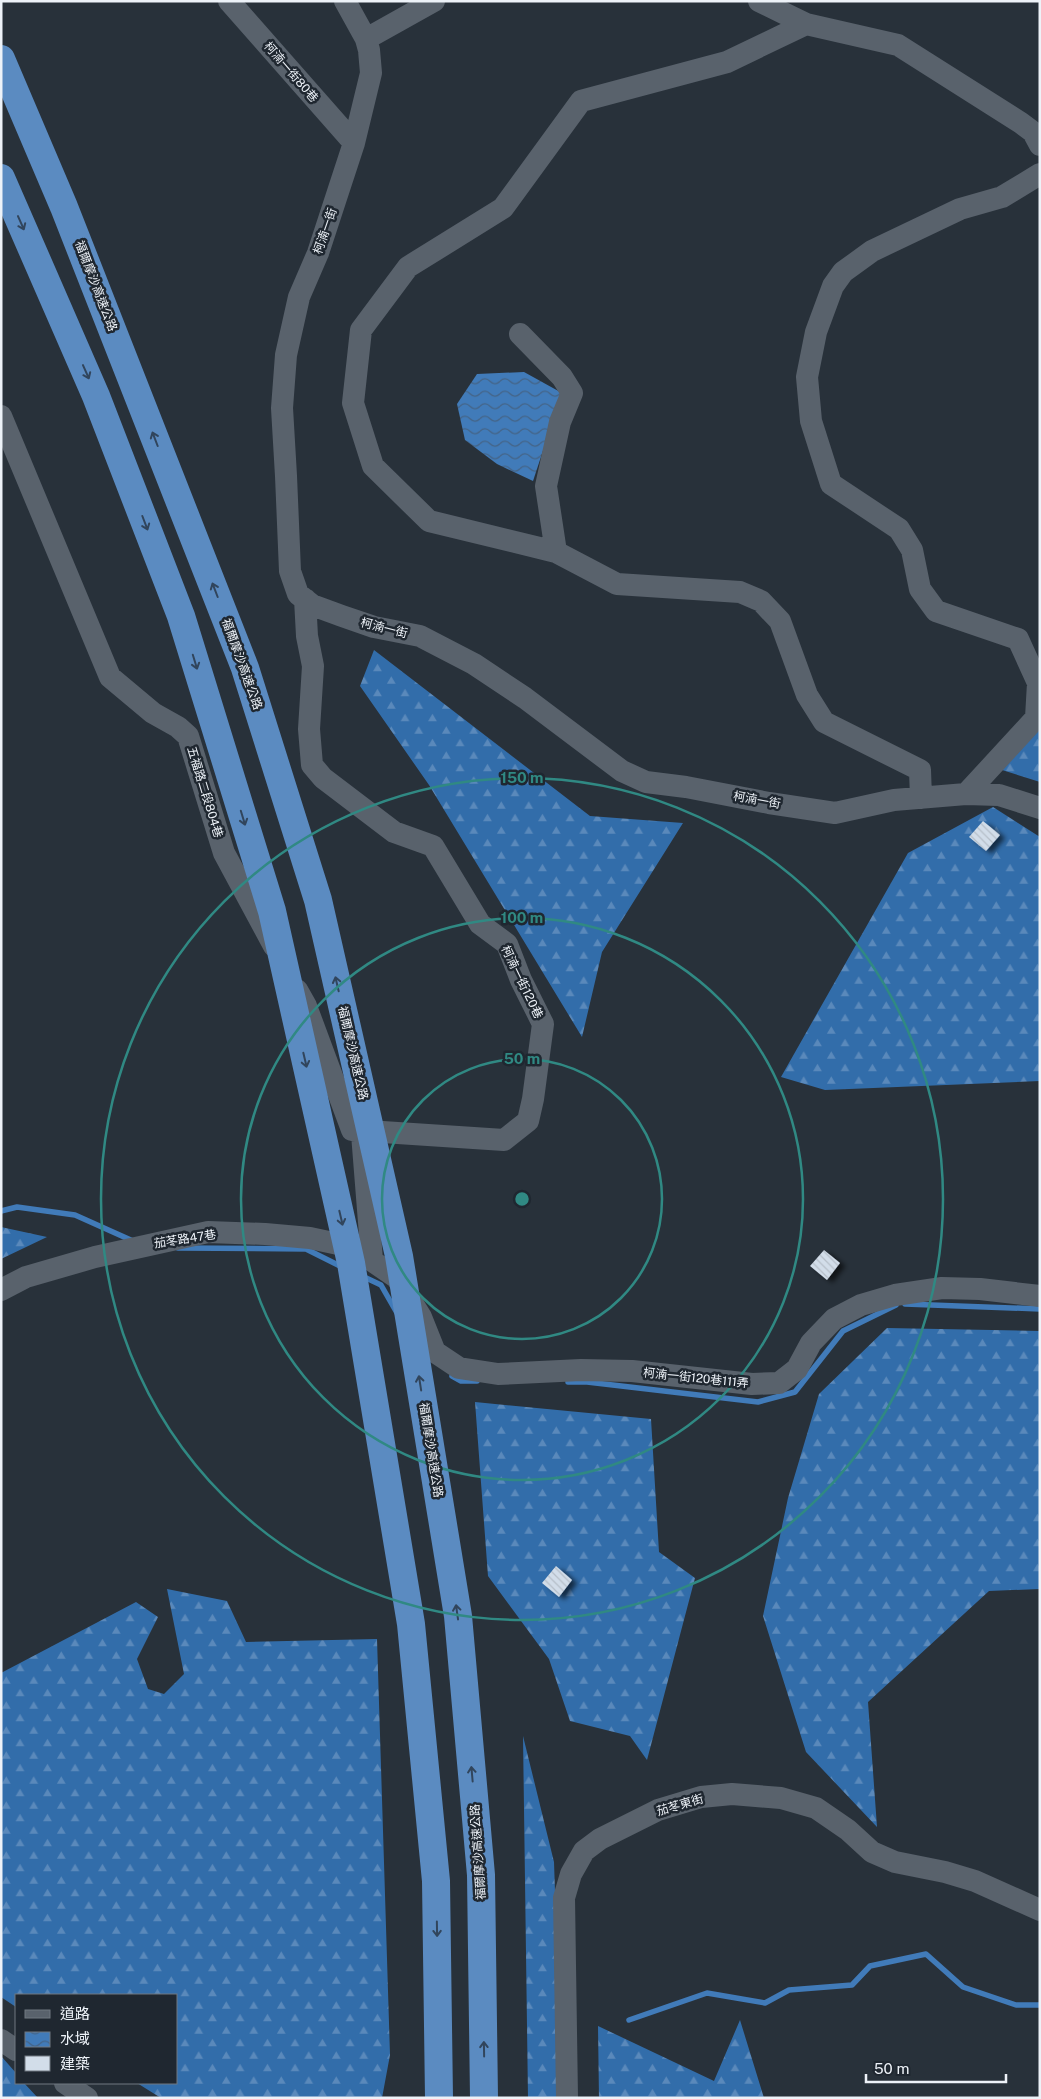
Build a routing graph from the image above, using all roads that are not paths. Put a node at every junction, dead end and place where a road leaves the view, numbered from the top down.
1 (229, 1) edge
2 (345, 1) edge
3 (434, 1) edge
4 (759, 1) edge
5 (806, 24) junction
6 (366, 39) junction
7 (1, 41) edge
8 (1, 59) edge
9 (354, 143) junction
10 (1040, 145) edge
11 (1040, 174) edge
12 (1, 178) edge
13 (64, 207) junction
14 (520, 334) dead end
15 (1, 416) edge
16 (556, 552) junction
17 (305, 599) junction
18 (966, 794) junction
19 (921, 798) junction
20 (1040, 808) edge
21 (361, 1131) junction
22 (372, 1260) junction
23 (1, 1290) edge
24 (1040, 1296) edge
25 (1040, 1910) edge
26 (1, 2040) edge
27 (15, 2049) edge
28 (66, 2084) edge
29 (87, 2098) edge
30 (439, 2098) edge
31 (484, 2098) edge
32 (567, 2098) edge

1 - 9 street, 柯湳一街80巷
2 - 6 street, 柯湳一街
3 - 6 street
4 - 5 street
5 - 10 street
5 - 16 street
6 - 9 street, 柯湳一街
7 - 13 highway
8 - 13 highway, 福爾摩沙高速公路
9 - 17 street, 柯湳一街
11 - 18 street
12 -> 30 highway
31 -> 13 highway, 福爾摩沙高速公路
14 - 16 street
15 - 21 street, 五福路二段804巷
16 - 19 street
17 - 19 street, 柯湳一街
17 - 21 street, 柯湳一街120巷
18 - 19 street, 柯湳一街
18 - 20 street, 柯湳一街
21 - 22 street
22 - 23 street, 茄苳路47巷
22 - 24 street, 柯湳一街120巷111弄
25 - 32 street, 茄苳東街
26 - 27 street
28 - 29 street

